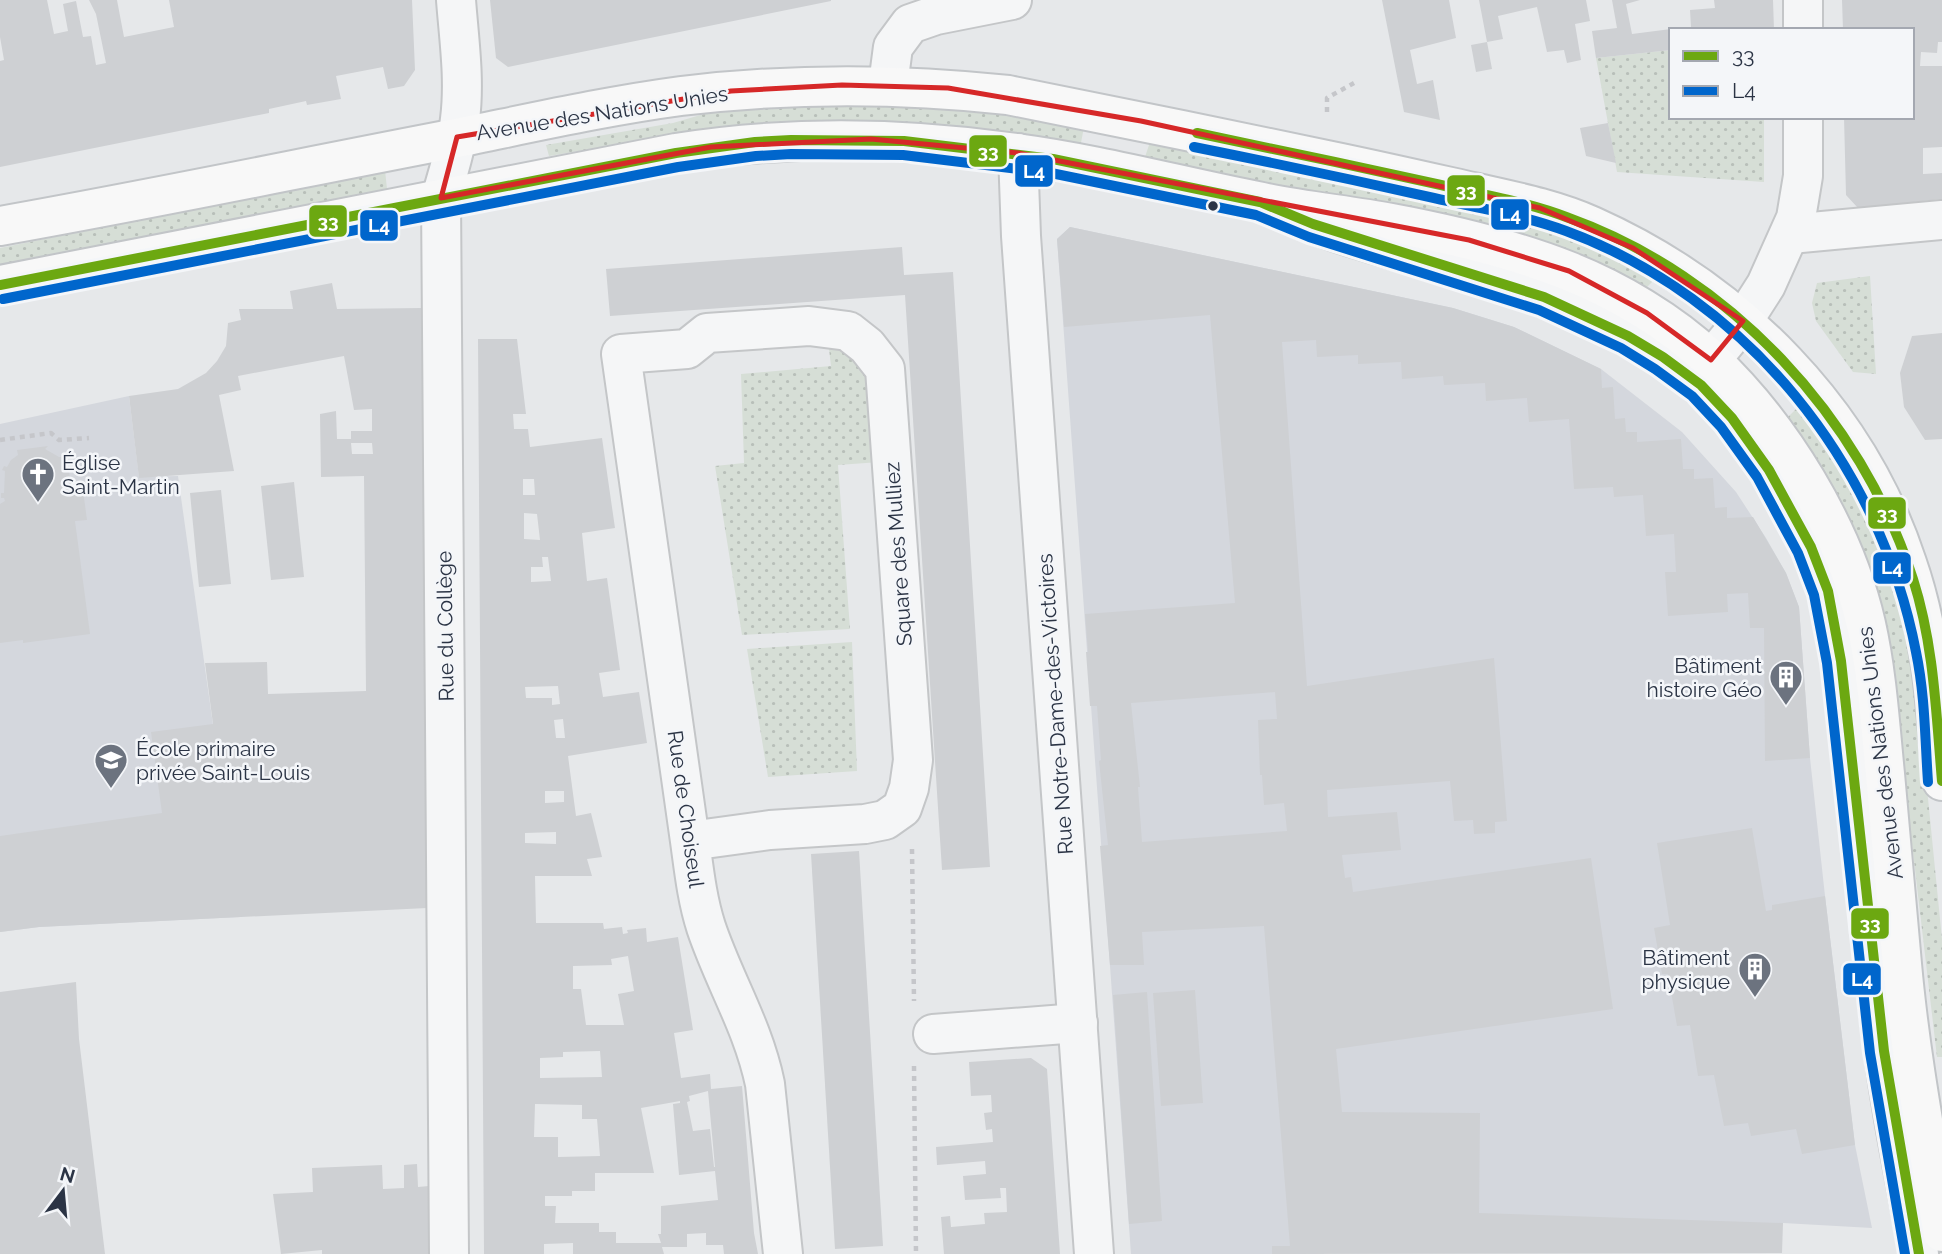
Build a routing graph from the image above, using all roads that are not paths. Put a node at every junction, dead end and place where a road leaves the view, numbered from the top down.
1 (456, 0) edge
2 (1012, 0) edge
3 (1803, 0) edge
4 (1803, 28) edge
5 (888, 85) junction
6 (1803, 119) edge
7 (457, 138) junction
8 (1018, 153) junction
9 (441, 198) junction
10 (1942, 220) edge
11 (0, 226) edge
12 (1790, 234) junction
13 (0, 285) edge
14 (1743, 321) junction
15 (621, 354) joint
16 (1712, 377) junction
17 (1942, 781) edge
18 (690, 841) junction
19 (1078, 1023) junction
20 (933, 1034) dead end
21 (1942, 1232) edge
22 (449, 1254) edge
23 (783, 1254) edge
24 (1094, 1254) edge
25 (1919, 1254) edge

1 - 7 street, Rue du Collège
2 - 5 street
3 - 4 street
5 - 7 main road, Avenue des Nations Unies
5 - 14 main road, Avenue des Nations Unies
6 - 12 street
7 - 9 street, Rue du Collège
7 - 11 main road, Avenue des Nations Unies
8 - 9 main road, Avenue des Nations Unies
8 - 16 main road, Avenue des Nations Unies
8 - 19 street, Rue Notre-Dame-des-Victoires
9 - 13 main road, Avenue des Nations Unies
9 - 22 street, Rue du Collège
10 - 12 street
12 - 14 street
14 - 16 street
14 - 17 main road, Avenue des Nations Unies
15 - 18 street, Rue de Choiseul
15 - 18 street, Square des Mulliez
16 - 21 main road, Avenue des Nations Unies
16 - 25 street
18 - 23 street, Rue de Choiseul
19 - 20 street
19 - 24 street, Rue Notre-Dame-des-Victoires

